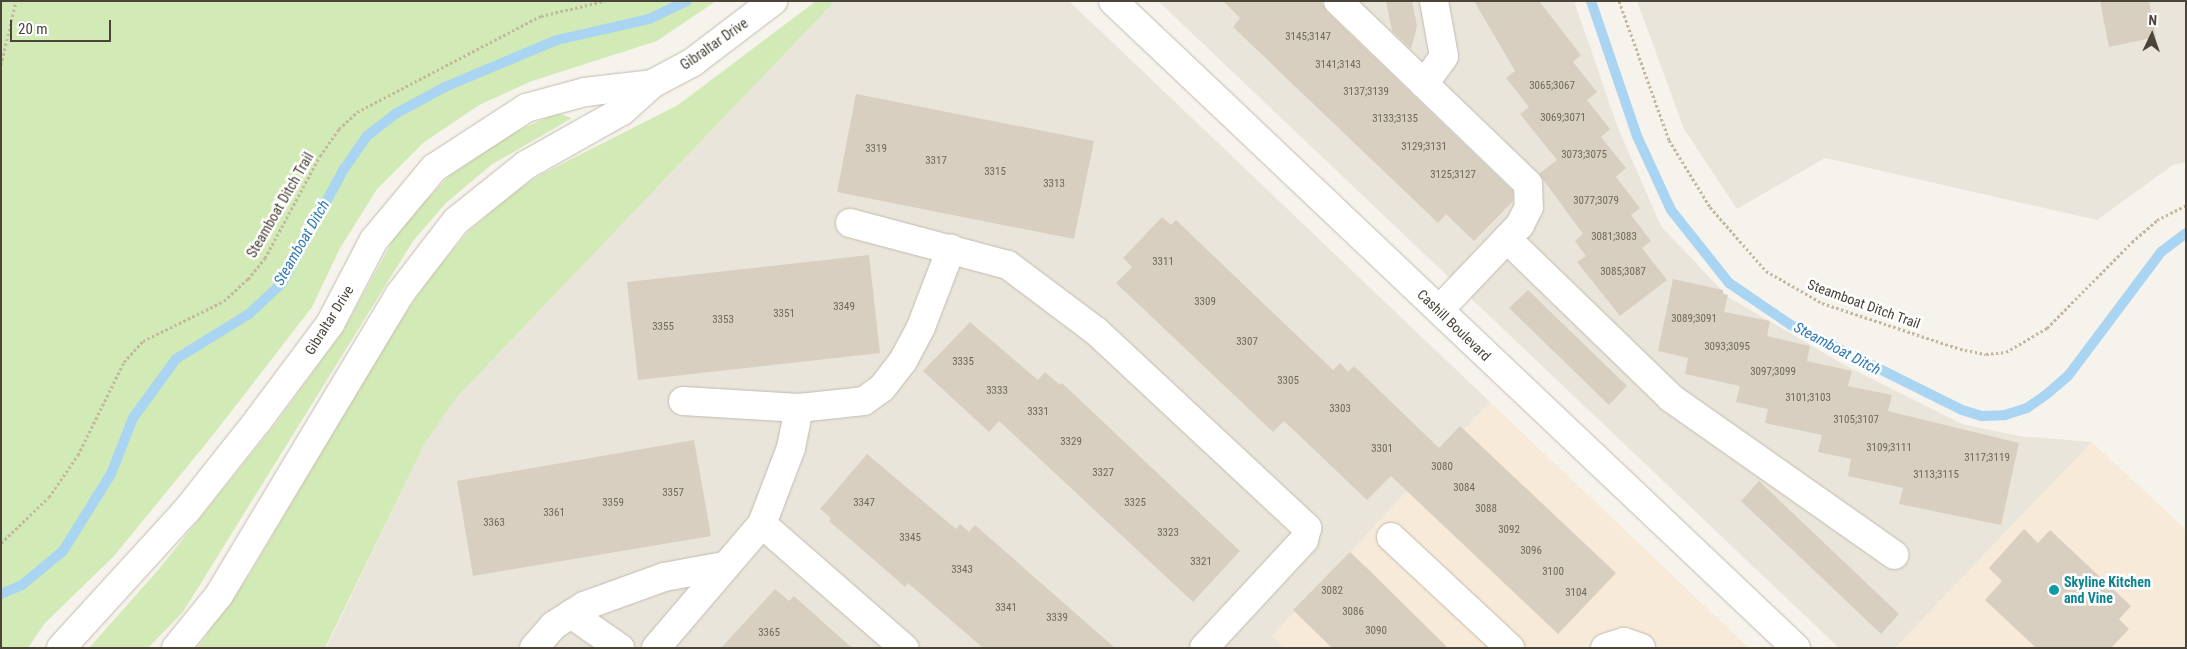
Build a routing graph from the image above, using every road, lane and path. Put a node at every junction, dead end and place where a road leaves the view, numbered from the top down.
1 (16, 1) edge
2 (604, 1) edge
3 (773, 1) edge
4 (1113, 1) edge
5 (1338, 1) edge
6 (1434, 1) edge
7 (1618, 1) edge
8 (1, 65) edge
9 (652, 84) junction
10 (1424, 84) junction
11 (2186, 206) edge
12 (850, 223) dead end
13 (1507, 239) junction
14 (951, 249) junction
15 (1439, 310) junction
16 (683, 402) dead end
17 (799, 408) junction
18 (762, 524) junction
19 (1391, 537) dead end
20 (1, 543) edge
21 (1894, 555) dead end
22 (724, 566) junction
23 (571, 614) junction
24 (60, 648) edge
25 (176, 648) edge
26 (534, 648) edge
27 (620, 648) edge
28 (656, 648) edge
29 (904, 648) edge
30 (1204, 648) edge
31 (1510, 648) edge
32 (1605, 648) edge
33 (1641, 648) edge
34 (1796, 648) edge

1 - 8 path
2 - 20 path, Steamboat Ditch Trail
3 - 9 street, Gibraltar Drive
4 - 15 street, Cashill Boulevard
5 - 10 street
6 - 10 street
7 - 11 path, Steamboat Ditch Trail
9 - 24 street, Gibraltar Drive
9 - 25 street, Gibraltar Drive
10 - 13 street
12 - 14 street
13 - 15 street
13 - 21 street
14 - 17 street
14 - 30 street
15 - 34 street, Cashill Boulevard
16 - 17 street
17 - 18 street
18 - 22 street
18 - 29 street
19 - 31 street
22 - 23 street
22 - 28 street
23 - 26 street
23 - 27 street
32 - 33 street

